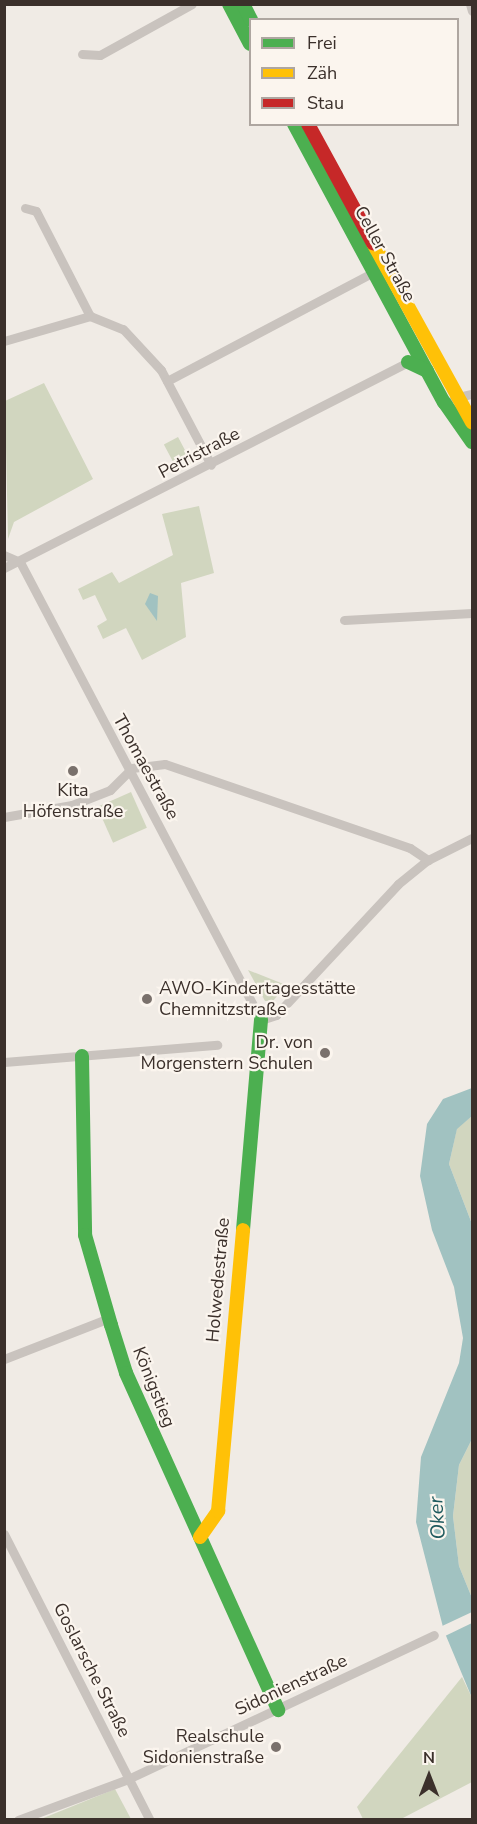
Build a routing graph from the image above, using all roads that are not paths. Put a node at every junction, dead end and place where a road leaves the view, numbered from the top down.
1 (192, 4) edge
2 (229, 4) edge
3 (243, 4) edge
4 (470, 4) edge
5 (472, 11) edge
6 (250, 18) edge
7 (249, 42) edge
8 (82, 54) dead end
9 (295, 126) edge
10 (309, 126) edge
11 (25, 208) dead end
12 (374, 272) junction
13 (90, 316) junction
14 (4, 341) edge
15 (420, 358) junction
16 (166, 381) junction
17 (472, 394) edge
18 (450, 400) junction
19 (472, 422) edge
20 (472, 442) edge
21 (211, 465) junction
22 (4, 555) edge
23 (20, 562) junction
24 (4, 568) edge
25 (472, 613) edge
26 (344, 620) dead end
27 (132, 768) junction
28 (4, 817) edge
29 (472, 838) edge
30 (428, 860) junction
31 (261, 1020) junction
32 (217, 1045) dead end
33 (82, 1056) junction
34 (4, 1062) edge
35 (109, 1318) junction
36 (4, 1359) edge
37 (4, 1534) edge
38 (200, 1537) junction
39 (434, 1635) dead end
40 (278, 1710) junction
41 (128, 1779) junction
42 (18, 1820) edge
43 (150, 1820) edge

1 - 8 street
2 - 7 street
3 - 6 street
4 - 5 street
9 - 12 street, Celler Straße
10 - 15 street, Celler Straße
11 - 13 street
12 - 15 street, Celler Straße
12 - 16 street
13 - 14 street
13 - 16 street
15 - 18 street, Celler Straße
15 - 18 street, Celler Straße
15 - 21 street, Petristraße
16 - 21 street
17 - 18 street
18 - 19 street, Celler Straße
18 - 20 street, Celler Straße
21 - 23 street, Petristraße
22 - 23 street
23 - 24 street, Petristraße
23 - 27 street, Thomaestraße
25 - 26 street
27 - 28 street
27 - 30 street
27 - 31 street, Thomaestraße
29 - 30 street
30 - 31 street
31 - 38 street, Holwedestraße
32 - 33 street
33 - 34 street
33 - 35 street, Königstieg
35 - 36 street
35 - 38 street, Königstieg
37 - 41 street, Goslarsche Straße
38 - 40 street, Königstieg
39 - 40 street, Sidonienstraße
40 - 41 street, Sidonienstraße
41 - 42 street, Sidonienstraße
41 - 43 street, Goslarsche Straße

